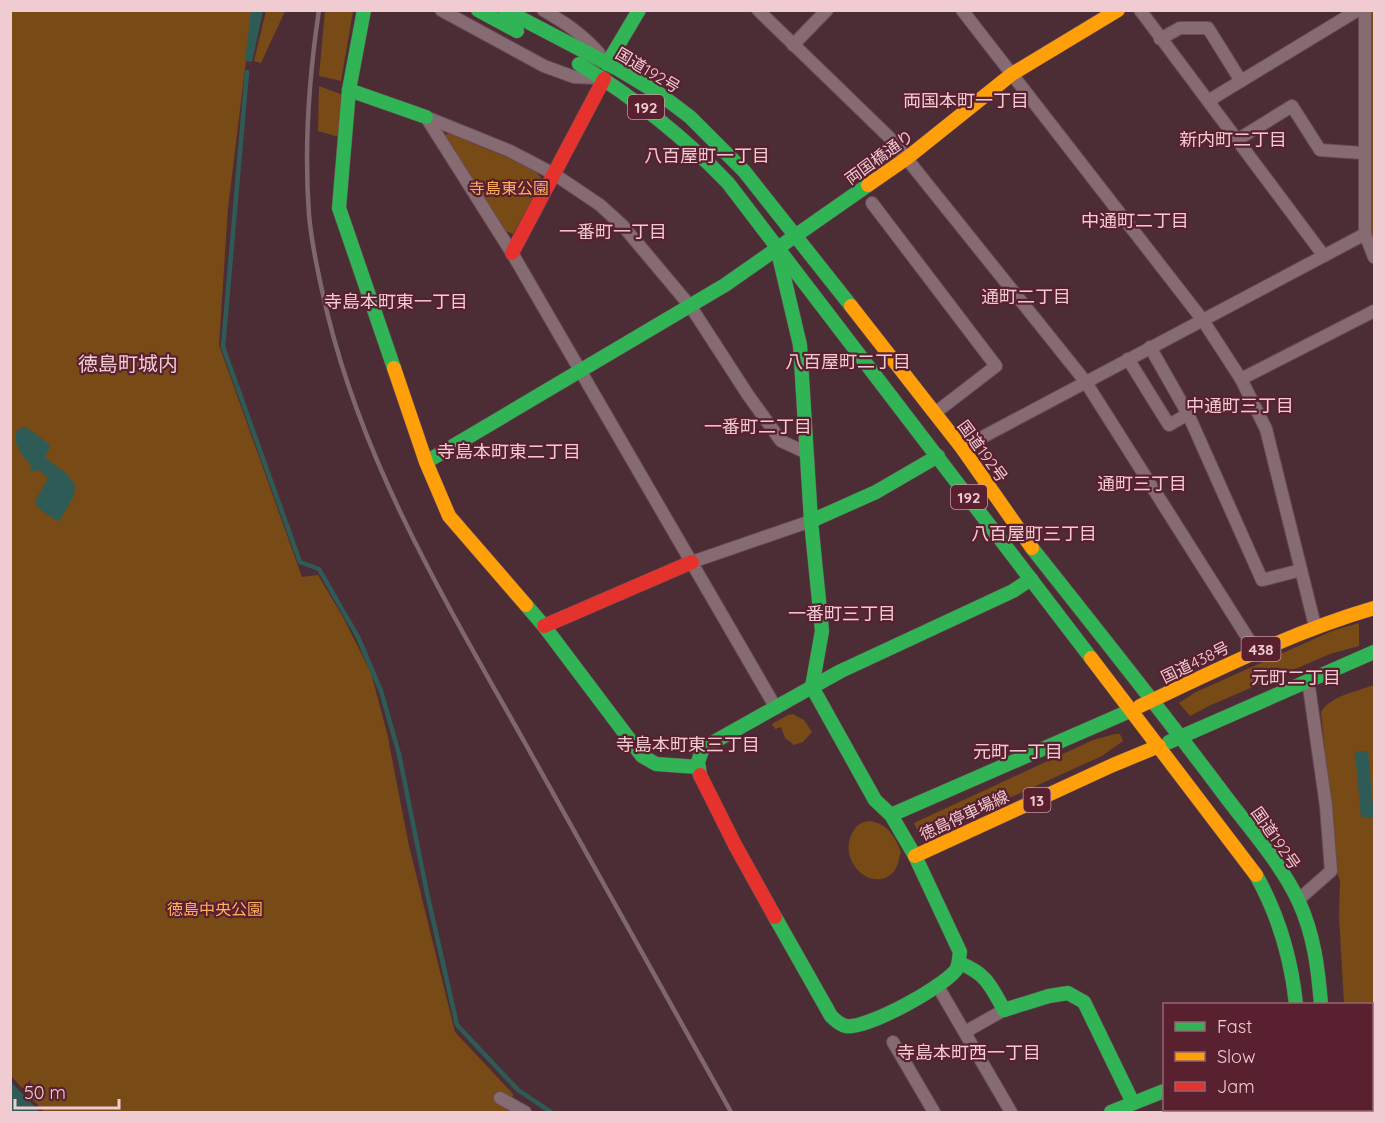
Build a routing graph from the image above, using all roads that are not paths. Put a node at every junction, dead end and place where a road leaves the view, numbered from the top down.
1 (364, 10) edge
2 (441, 10) edge
3 (478, 10) edge
4 (505, 10) edge
5 (543, 10) edge
6 (639, 10) edge
7 (758, 10) edge
8 (827, 10) edge
9 (962, 10) edge
10 (1118, 10) edge
11 (1140, 10) edge
12 (1358, 10) edge
13 (1365, 10) edge
14 (1160, 39) junction
15 (793, 45) junction
16 (607, 64) junction
17 (1012, 74) junction
18 (604, 79) junction
19 (1241, 81) junction
20 (349, 90) junction
21 (1208, 101) junction
22 (426, 117) junction
23 (1238, 140) junction
24 (1363, 153) junction
25 (907, 158) junction
26 (554, 174) junction
27 (872, 203) dead end
28 (1365, 234) junction
29 (796, 236) junction
30 (777, 248) junction
31 (512, 253) junction
32 (1324, 256) junction
33 (1374, 257) edge
34 (691, 307) junction
35 (1374, 311) edge
36 (1202, 320) junction
37 (1150, 347) junction
38 (1128, 359) junction
39 (579, 372) junction
40 (1241, 379) junction
41 (1085, 381) junction
42 (935, 413) junction
43 (1188, 414) junction
44 (962, 447) junction
45 (807, 453) junction
46 (938, 456) junction
47 (426, 462) junction
48 (811, 521) junction
49 (692, 562) junction
50 (1301, 570) junction
51 (1030, 579) junction
52 (1374, 608) edge
53 (544, 626) junction
54 (1315, 626) junction
55 (1256, 651) junction
56 (1374, 652) edge
57 (1308, 680) junction
58 (812, 687) junction
59 (1152, 701) junction
60 (776, 708) junction
61 (1132, 710) junction
62 (1181, 736) junction
63 (1159, 746) junction
64 (698, 766) junction
65 (891, 815) junction
66 (915, 856) junction
67 (1298, 900) junction
68 (958, 963) junction
69 (938, 985) junction
70 (1296, 1003) edge
71 (1321, 1003) edge
72 (1004, 1010) junction
73 (965, 1032) junction
74 (893, 1042) dead end
75 (1163, 1091) edge
76 (500, 1098) dead end
77 (1132, 1103) junction
78 (525, 1113) edge
79 (934, 1113) edge
80 (1011, 1113) edge
81 (1111, 1113) edge

1 - 20 main road
2 - 18 street
3 - 18 main road, 国道192号 / 192
4 - 16 main road, 国道192号 / 192
5 - 16 street
6 - 16 main road
7 - 15 street
8 - 15 street
9 - 17 street
10 - 17 main road, 両国橋通り
11 - 14 street
12 - 19 street
13 - 24 street
14 - 19 street
14 - 21 street
15 - 25 street
16 - 29 main road, 国道192号 / 192
17 - 25 main road, 両国橋通り
17 - 36 street
18 - 26 main road
18 - 30 main road, 国道192号 / 192
19 - 21 street
20 - 22 main road
20 - 47 main road
21 - 23 street
22 - 26 street
22 - 31 street
23 - 24 street
23 - 32 street
24 - 28 street
25 - 29 main road, 両国橋通り
25 - 41 street
26 - 31 main road
26 - 34 street
27 - 42 street
28 - 32 street
28 - 33 street
29 - 30 main road, 両国橋通り
29 - 42 main road, 国道192号 / 192
30 - 34 main road, 両国橋通り
30 - 45 main road
30 - 46 main road, 国道192号 / 192
31 - 39 street
32 - 36 street
34 - 39 main road, 両国橋通り
34 - 45 street
35 - 40 street
36 - 37 street
36 - 40 street
37 - 38 street
37 - 43 street
38 - 41 street
38 - 43 street
39 - 47 main road, 両国橋通り
39 - 49 street
40 - 50 street
41 - 44 street
41 - 55 street
42 - 44 main road, 国道192号 / 192
43 - 50 street
44 - 59 main road, 国道192号 / 192
45 - 48 main road
46 - 48 main road
46 - 51 main road, 国道192号 / 192
47 - 53 main road
48 - 49 street
48 - 58 main road
49 - 53 main road
49 - 60 street
50 - 54 street
51 - 58 main road
51 - 61 main road, 国道192号 / 192
52 - 54 main road, 国道438号 / 438
53 - 64 main road
54 - 55 main road, 国道438号 / 438
55 - 59 main road, 国道438号 / 438
56 - 57 main road
57 - 62 main road
57 - 67 street
58 - 60 main road
58 - 65 main road
59 - 61 main road, 国道438号 / 438
59 - 62 main road, 国道192号 / 192
60 - 64 main road
61 - 63 main road, 国道192号 / 192
61 - 65 main road, 徳島停車場線
62 - 63 main road
62 - 67 main road, 国道192号 / 192
63 - 66 main road, 徳島停車場線 / 13
63 - 70 main road, 国道192号 / 192
64 - 69 main road
65 - 66 main road
66 - 68 main road
67 - 71 main road, 国道192号 / 192
68 - 69 main road
68 - 72 main road
69 - 73 street
72 - 73 street
72 - 77 main road
73 - 80 street
74 - 79 street
75 - 77 main road
76 - 78 street
77 - 81 main road

